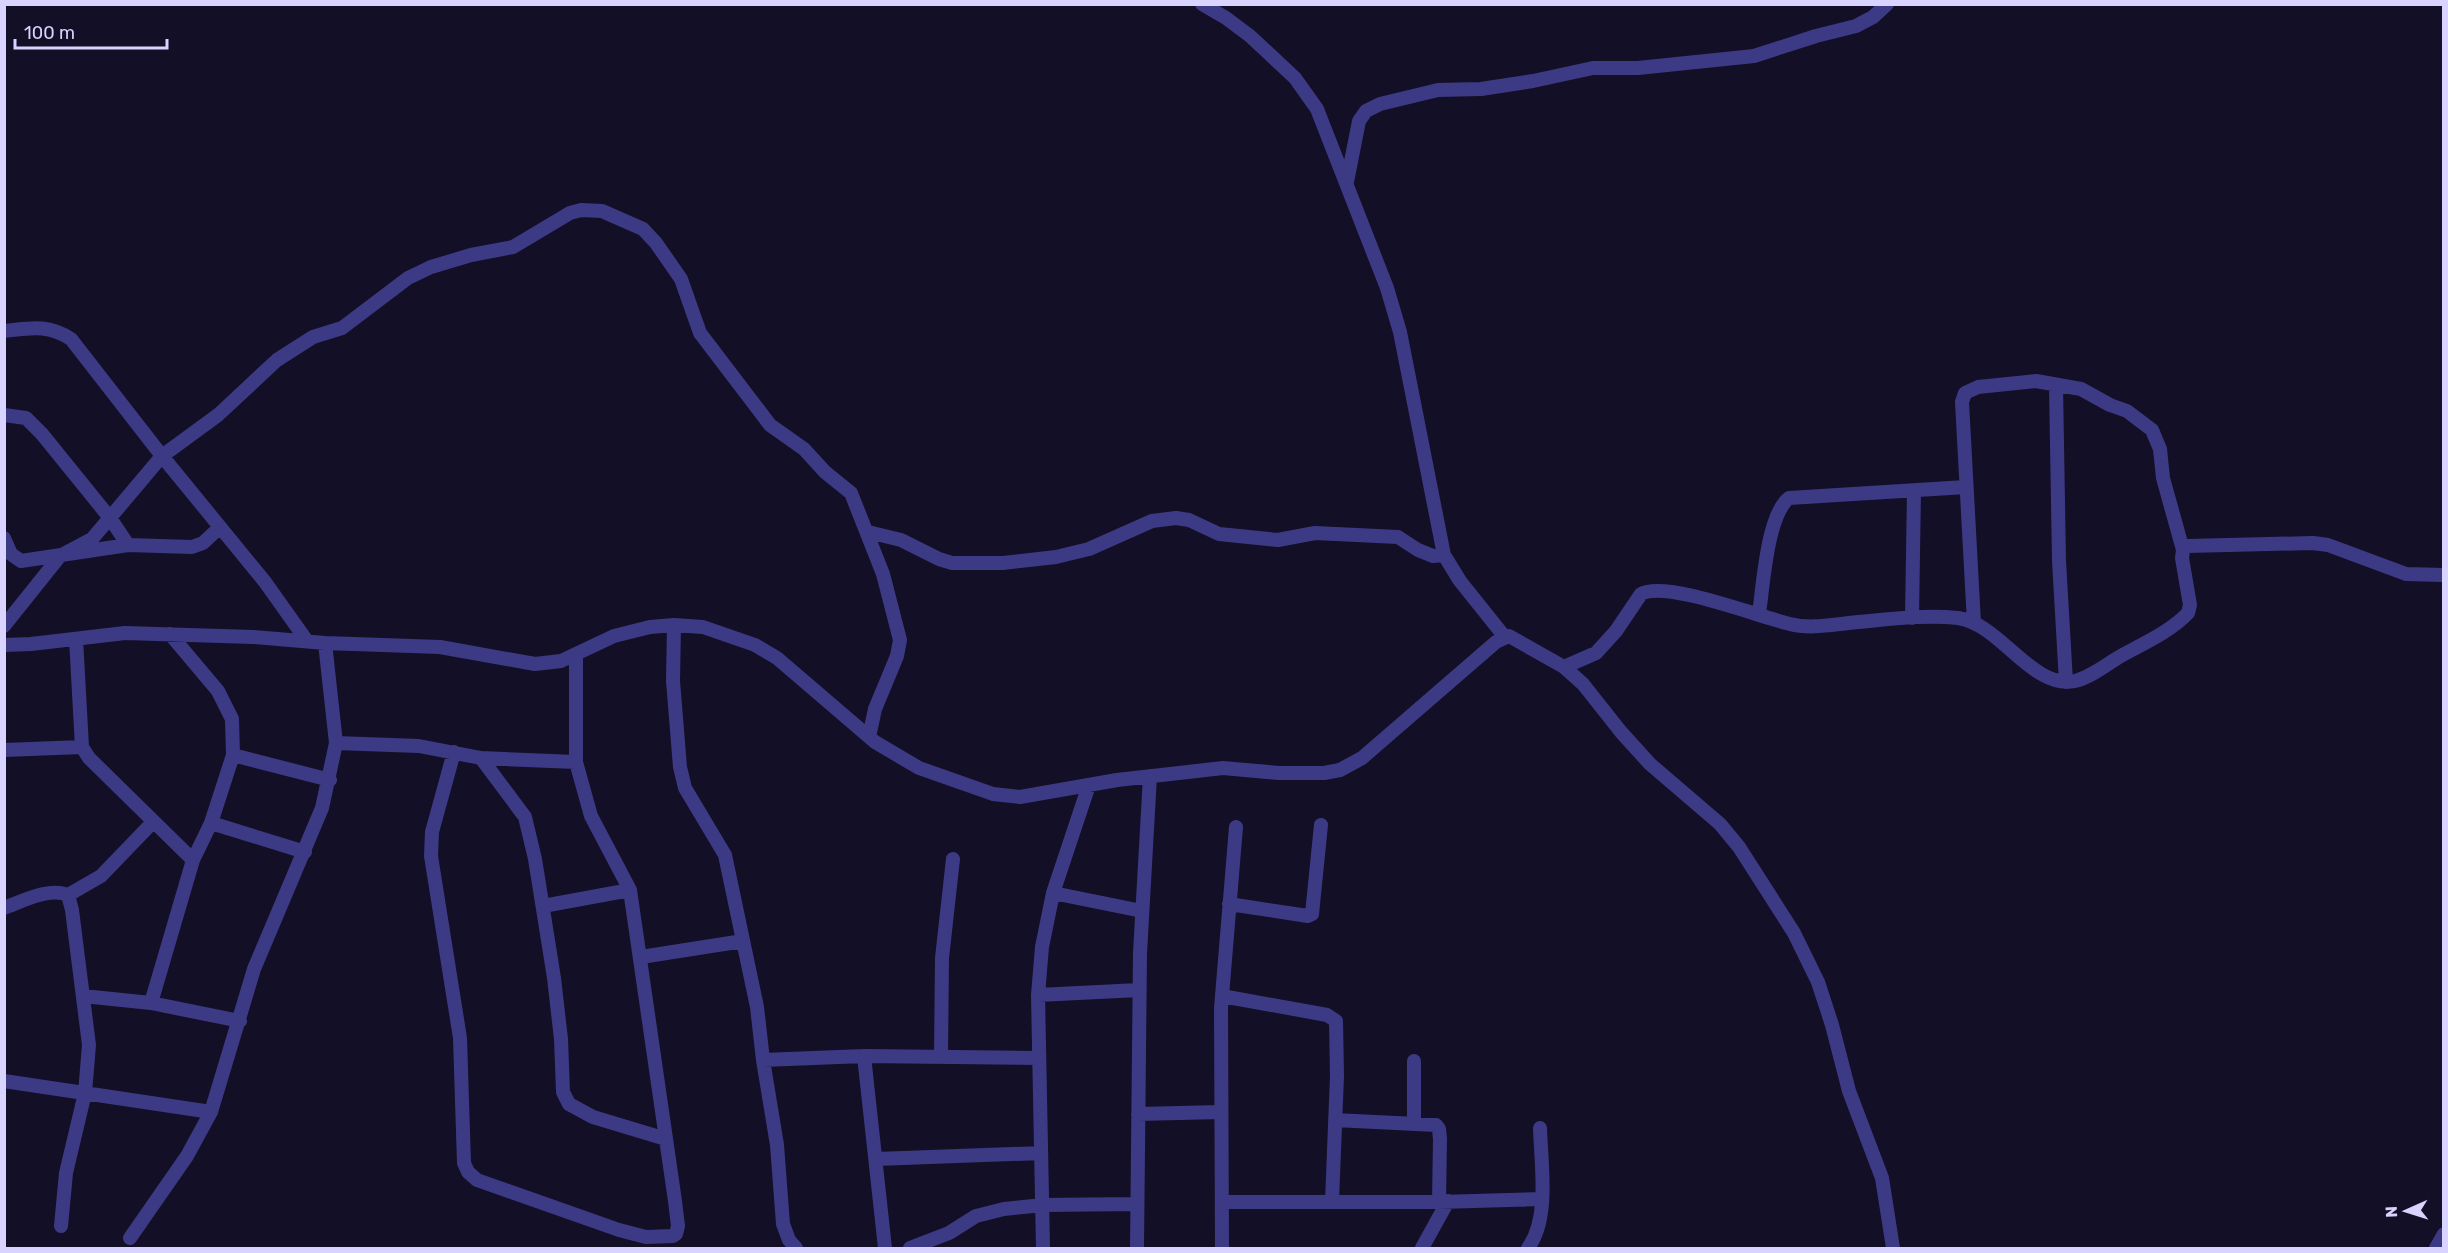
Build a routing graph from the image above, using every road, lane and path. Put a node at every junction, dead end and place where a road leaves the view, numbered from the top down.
1 (1202, 4) edge
2 (1887, 4) edge
3 (1347, 182) junction
4 (4, 331) edge
5 (2056, 385) junction
6 (4, 415) edge
7 (162, 456) junction
8 (1966, 487) junction
9 (1914, 491) junction
10 (110, 518) junction
11 (219, 528) junction
12 (868, 532) junction
13 (4, 538) edge
14 (128, 545) junction
15 (2183, 550) junction
16 (1444, 555) junction
17 (60, 556) junction
18 (2444, 575) edge
19 (1759, 614) junction
20 (1912, 618) junction
21 (1974, 623) junction
22 (674, 625) junction
23 (4, 626) edge
24 (171, 634) junction
25 (1504, 636) junction
26 (76, 639) junction
27 (307, 640) junction
28 (325, 642) junction
29 (4, 645) edge
30 (576, 654) junction
31 (1564, 668) junction
32 (2066, 682) junction
33 (869, 737) junction
34 (336, 743) junction
35 (82, 747) junction
36 (4, 750) edge
37 (454, 752) junction
38 (233, 755) junction
39 (481, 758) junction
40 (576, 762) junction
41 (1150, 776) junction
42 (330, 780) junction
43 (1089, 785) junction
44 (153, 822) junction
45 (211, 823) junction
46 (1321, 825) dead end
47 (1236, 827) dead end
48 (305, 852) junction
49 (953, 859) dead end
50 (193, 860) junction
51 (630, 890) junction
52 (1053, 893) junction
53 (68, 895) junction
54 (1229, 904) junction
55 (543, 906) junction
56 (4, 908) edge
57 (1142, 911) junction
58 (743, 941) junction
59 (641, 957) junction
60 (1139, 990) junction
61 (1038, 995) junction
62 (83, 996) junction
63 (1222, 996) junction
64 (150, 1003) junction
65 (240, 1021) junction
66 (864, 1056) junction
67 (941, 1056) junction
68 (1039, 1058) junction
69 (763, 1060) junction
70 (1414, 1061) dead end
71 (4, 1081) edge
72 (85, 1093) junction
73 (211, 1112) junction
74 (1220, 1112) junction
75 (1138, 1114) junction
76 (1335, 1120) junction
77 (1414, 1123) junction
78 (1540, 1128) dead end
79 (666, 1139) junction
80 (1041, 1153) junction
81 (876, 1159) junction
82 (1542, 1199) junction
83 (1332, 1201) junction
84 (1222, 1202) junction
85 (1443, 1202) junction
86 (1136, 1204) junction
87 (1043, 1205) junction
88 (61, 1226) dead end
89 (949, 1233) junction
90 (2444, 1234) edge
91 (130, 1238) dead end
92 (796, 1248) edge
93 (885, 1248) edge
94 (910, 1248) edge
95 (949, 1248) edge
96 (1044, 1248) edge
97 (1137, 1248) edge
98 (1222, 1248) edge
99 (1422, 1248) edge
100 (1528, 1248) edge
101 (1893, 1248) edge
102 (2436, 1248) edge

1 - 3 street
2 - 3 street
3 - 16 street
4 - 7 street
5 - 8 street
5 - 15 street
5 - 32 street
6 - 10 street
7 - 10 street
7 - 11 street
7 - 12 street
8 - 9 street
8 - 21 street
9 - 19 street
9 - 20 street
10 - 14 street
10 - 17 street
11 - 14 street
11 - 27 street
12 - 16 street
12 - 33 street
13 - 17 street
14 - 17 street
15 - 18 street
15 - 32 street
16 - 25 street
17 - 23 street
19 - 20 street
19 - 31 street
20 - 21 street
21 - 32 street
22 - 30 street
22 - 33 street
22 - 58 street
24 - 26 street
24 - 27 street
24 - 38 street
25 - 31 street
25 - 41 street
26 - 29 street
26 - 35 street
27 - 28 street
28 - 30 street
28 - 34 street
30 - 40 street
31 - 101 street
33 - 43 street
34 - 37 street
34 - 42 street
35 - 36 street
35 - 44 street
37 - 39 street
37 - 79 street
38 - 42 street
38 - 45 street
39 - 40 street
39 - 55 street
40 - 51 street
41 - 43 street
41 - 57 street
42 - 48 street
43 - 52 street
44 - 50 street
44 - 53 street
45 - 48 street
45 - 50 street
46 - 54 street
47 - 54 street
48 - 65 street
49 - 67 street
50 - 64 street
51 - 55 street
51 - 59 street
52 - 57 street
52 - 61 street
53 - 56 street
53 - 62 street
54 - 63 street
55 - 79 street
57 - 60 street
58 - 59 street
58 - 69 street
59 - 79 street
60 - 61 street
60 - 75 street
61 - 68 street
62 - 64 street
62 - 72 street
63 - 74 street
63 - 76 street
64 - 65 street
65 - 73 street
66 - 67 street
66 - 69 street
66 - 81 street
67 - 68 street
68 - 80 street
69 - 92 street
70 - 77 street
71 - 72 street
72 - 73 street
72 - 88 street
73 - 91 street
74 - 75 street
74 - 84 street
75 - 86 street
76 - 77 street
76 - 83 street
77 - 85 street
78 - 82 street
80 - 81 street
80 - 87 street
81 - 93 street
82 - 85 street
82 - 100 street
83 - 84 street
83 - 85 street
84 - 98 street
85 - 99 street
86 - 87 street
86 - 97 street
87 - 89 street
87 - 96 street
89 - 94 street
89 - 95 street
90 - 102 street

